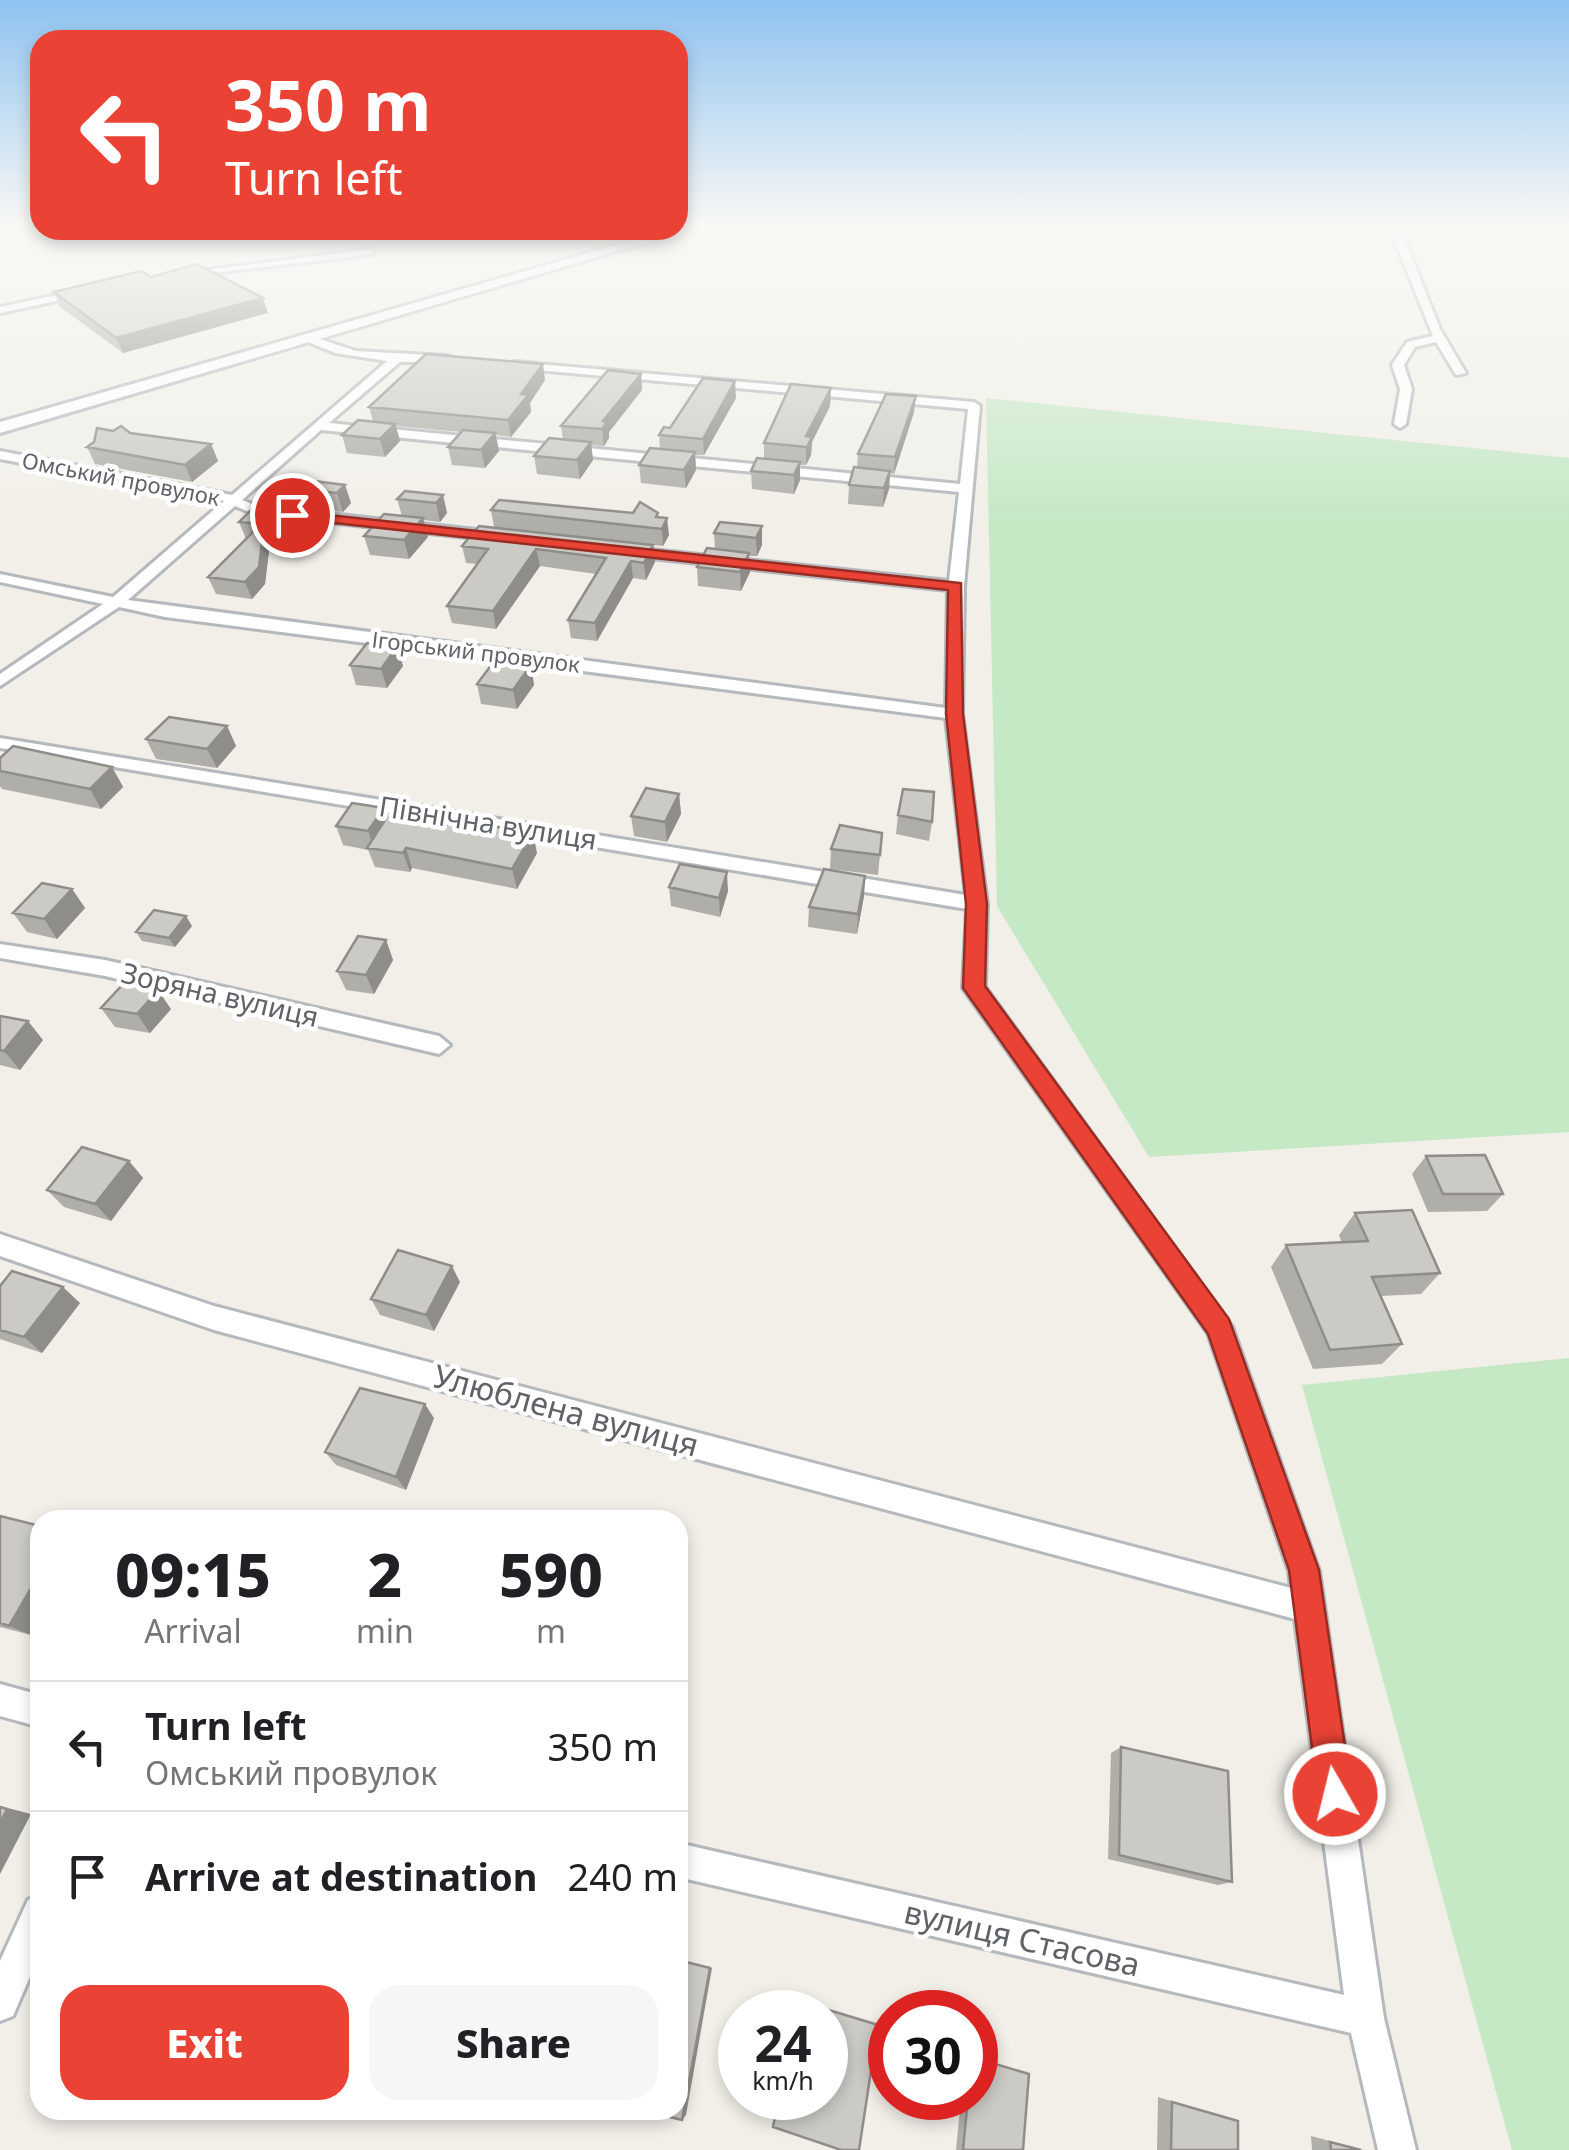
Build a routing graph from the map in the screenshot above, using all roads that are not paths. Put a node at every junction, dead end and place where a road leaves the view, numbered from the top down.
1 (353, 324) edge
2 (1434, 324) edge
3 (305, 338) junction
4 (1440, 338) junction
5 (396, 359) junction
6 (472, 361) edge
7 (491, 363) edge
8 (1460, 372) dead end
9 (1400, 424) dead end
10 (316, 426) junction
11 (0, 428) edge
12 (0, 455) edge
13 (964, 488) junction
14 (232, 501) junction
15 (527, 540) edge
16 (605, 548) edge
17 (0, 578) edge
18 (956, 586) junction
19 (116, 602) junction
20 (0, 681) edge
21 (954, 714) junction
22 (0, 743) edge
23 (976, 904) junction
24 (0, 952) edge
25 (438, 1045) dead end
26 (0, 1245) edge
27 (1310, 1608) junction
28 (0, 1700) edge
29 (30, 1708) edge
30 (688, 1862) edge
31 (30, 1935) edge
32 (0, 2003) edge
33 (1366, 2018) junction
34 (1397, 2150) edge

1 - 3 main road
2 - 4 street
3 - 5 street
3 - 11 main road
4 - 8 street
4 - 9 street
5 - 6 street
5 - 10 street
7 - 13 street
10 - 13 street
10 - 14 street
12 - 14 street, Омський провулок
13 - 18 street
14 - 15 street, Омський провулок
14 - 19 street
16 - 18 street
17 - 19 street, Ігорський провулок
18 - 21 street
19 - 20 street
19 - 21 street, Ігорський провулок
21 - 23 street
22 - 23 street, Північна вулиця
23 - 27 street
24 - 25 street, Зоряна вулиця
26 - 27 street, Улюблена вулиця
27 - 33 street
28 - 29 street
30 - 33 street, вулиця Стасова
31 - 32 street
33 - 34 street

